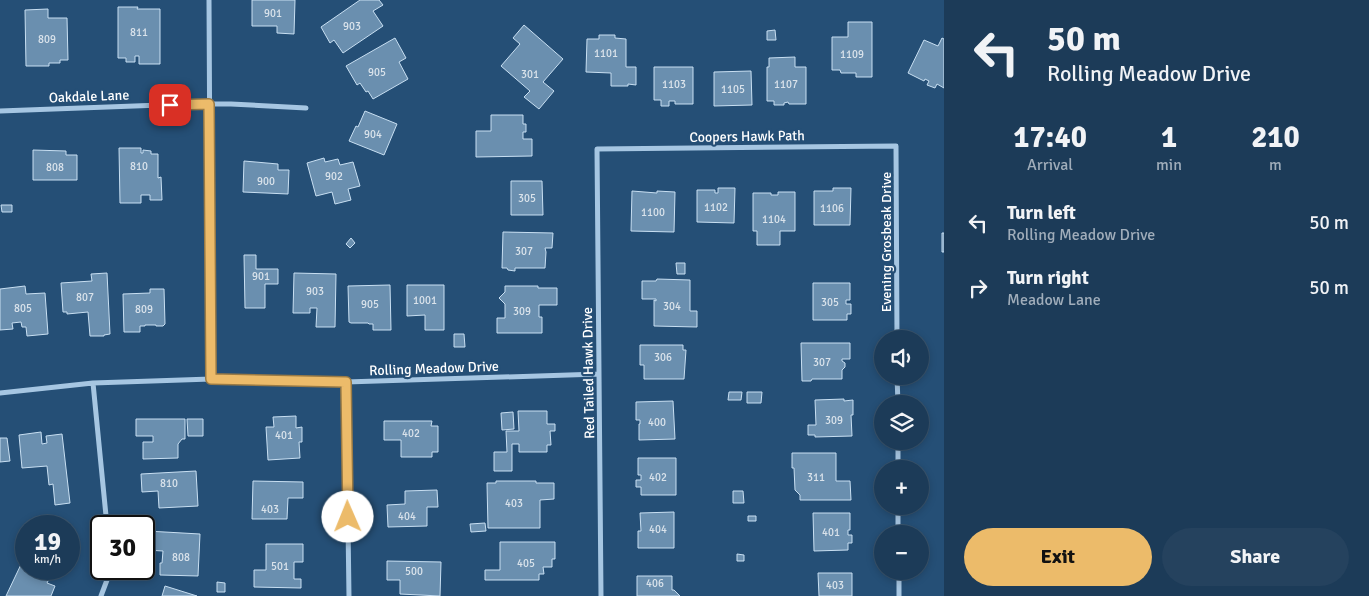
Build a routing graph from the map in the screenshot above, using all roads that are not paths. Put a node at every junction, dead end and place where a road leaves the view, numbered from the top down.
1 (209, 0) edge
2 (209, 104) junction
3 (306, 108) dead end
4 (0, 111) edge
5 (896, 146) joint
6 (597, 149) joint
7 (897, 330) edge
8 (599, 374) junction
9 (211, 379) junction
10 (346, 382) junction
11 (93, 383) junction
12 (0, 393) edge
13 (106, 515) edge
14 (106, 580) edge
15 (899, 580) edge
16 (101, 596) edge
17 (349, 596) edge
18 (601, 596) edge
19 (899, 596) edge

1 - 2 street
2 - 3 street, Oakdale Lane
2 - 4 street, Oakdale Lane
2 - 9 street
5 - 6 street, Coopers Hawk Path
5 - 7 street, Evening Grosbeak Drive
6 - 8 street, Red Tailed Hawk Drive
8 - 10 street, Rolling Meadow Drive
8 - 18 street, Red Tailed Hawk Drive
9 - 10 street, Rolling Meadow Drive
9 - 11 street, Rolling Meadow Drive
10 - 17 street
11 - 12 street, Rolling Meadow Drive
11 - 13 street
14 - 16 street
15 - 19 street

